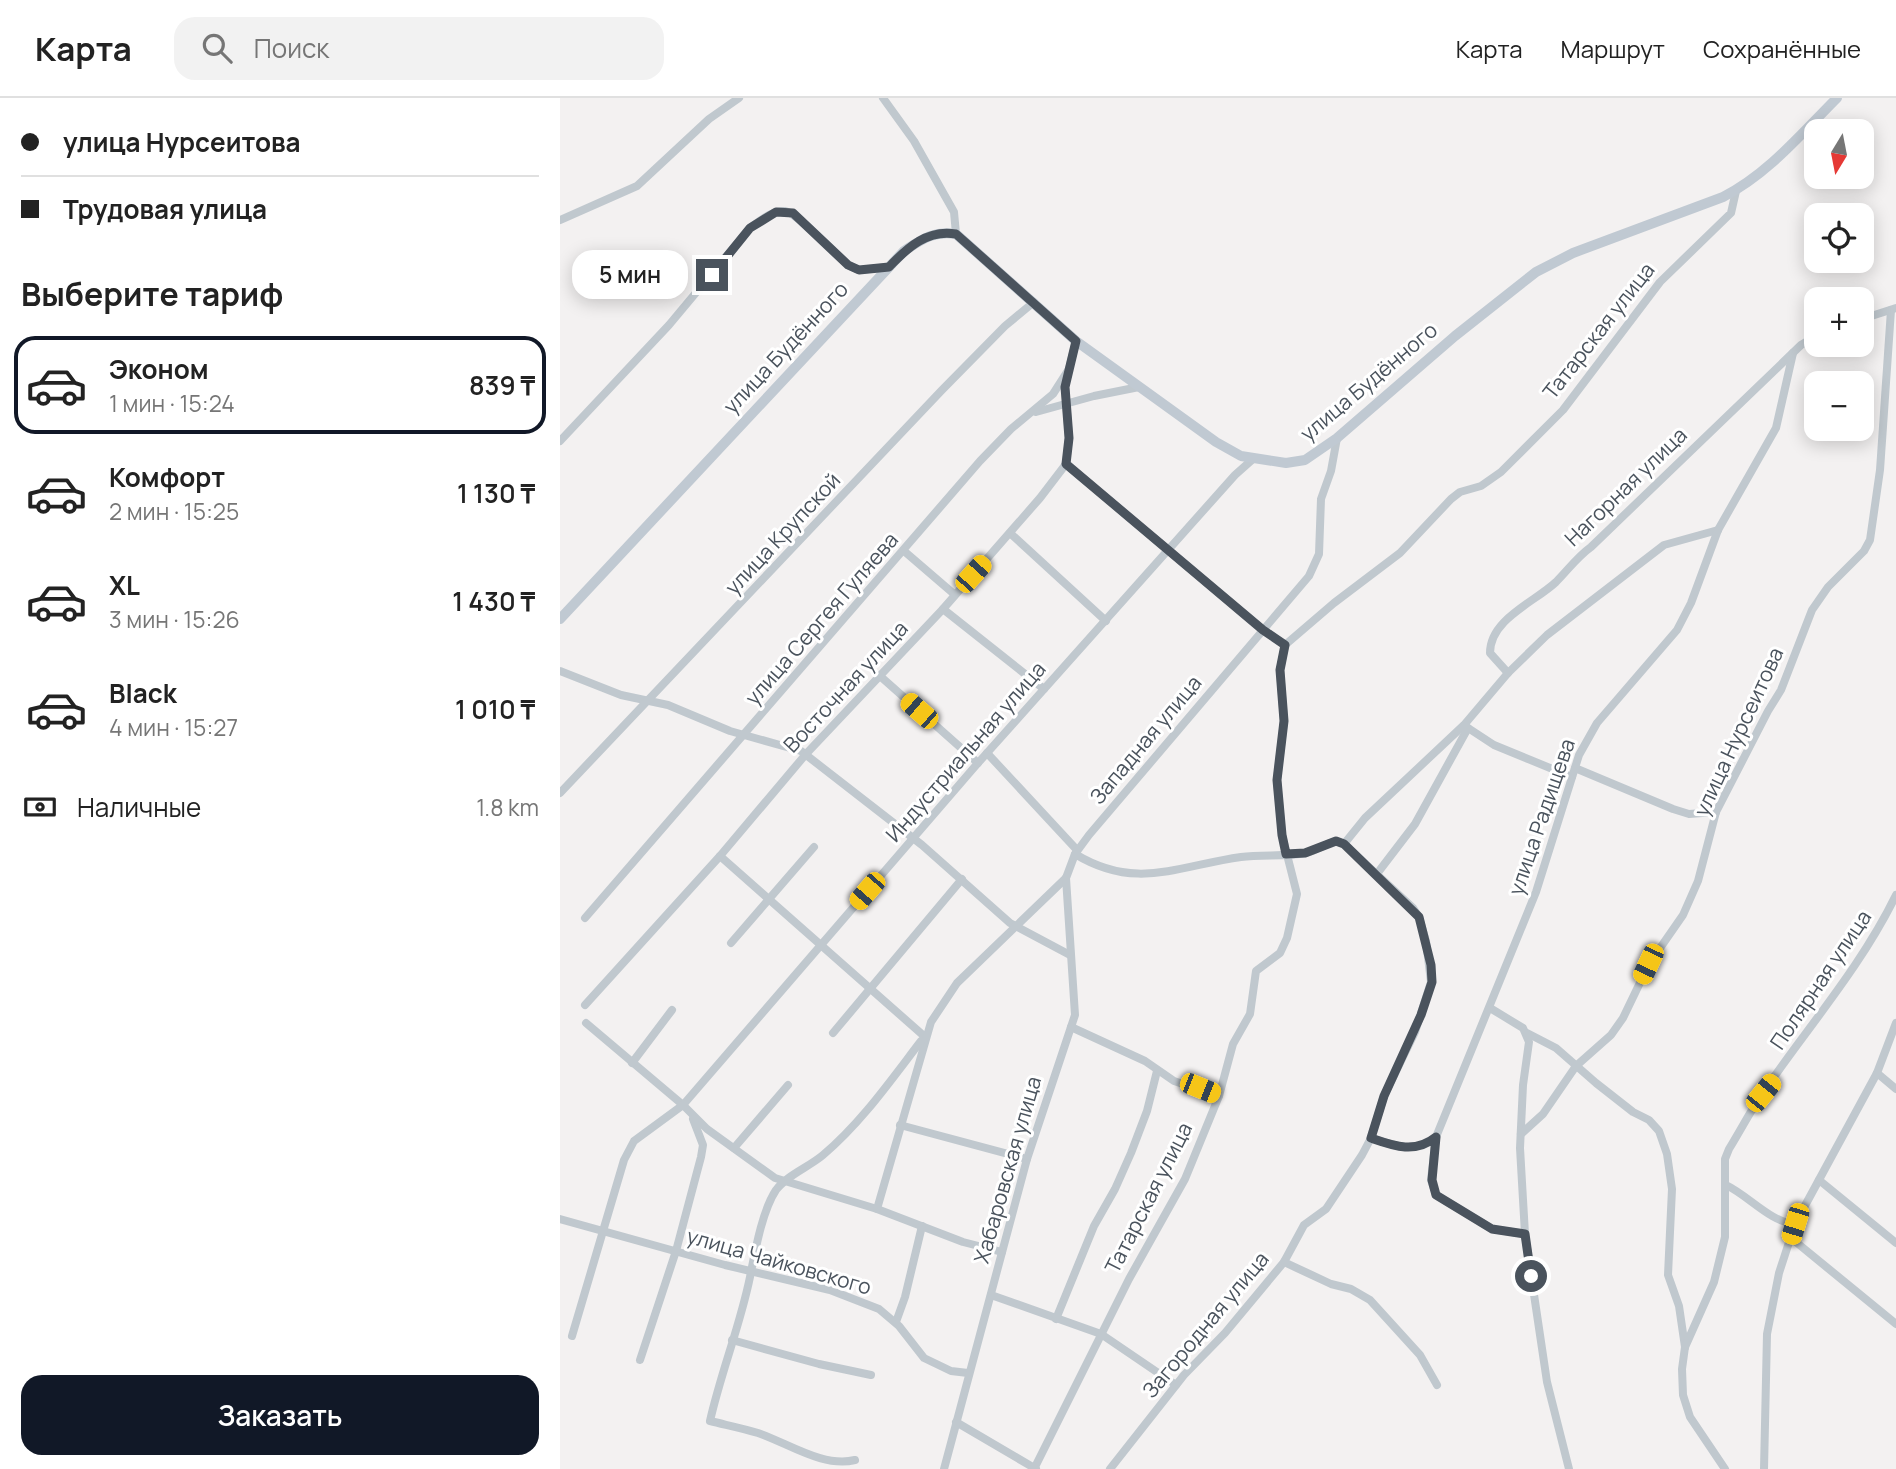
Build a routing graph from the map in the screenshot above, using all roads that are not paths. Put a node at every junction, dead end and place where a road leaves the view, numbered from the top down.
1 (739, 98) edge
2 (883, 98) edge
3 (1837, 98) edge
4 (1736, 191) junction
5 (560, 220) edge
6 (956, 234) junction
7 (889, 267) junction
8 (1034, 302) junction
9 (1893, 309) edge
10 (1874, 315) edge
11 (1076, 341) junction
12 (1804, 345) edge
13 (1793, 353) junction
14 (1069, 369) junction
15 (1139, 387) junction
16 (1065, 405) junction
17 (1033, 413) junction
18 (1337, 438) junction
19 (560, 441) edge
20 (1253, 459) junction
21 (1066, 464) junction
22 (1718, 530) junction
23 (1010, 533) junction
24 (1170, 550) junction
25 (904, 551) junction
26 (954, 594) junction
27 (943, 609) junction
28 (560, 619) edge
29 (1106, 621) junction
30 (1263, 630) junction
31 (1285, 645) junction
32 (560, 671) edge
33 (1508, 673) junction
34 (880, 676) junction
35 (1045, 689) junction
36 (649, 701) junction
37 (1466, 727) junction
38 (746, 735) junction
39 (987, 753) junction
40 (806, 754) junction
41 (978, 763) junction
42 (1573, 772) junction
43 (560, 793) edge
44 (1716, 812) junction
45 (913, 838) junction
46 (1344, 844) junction
47 (814, 847) dead end
48 (1076, 852) junction
49 (1286, 854) junction
50 (720, 856) junction
51 (1376, 875) junction
52 (1066, 878) junction
53 (962, 879) junction
54 (1896, 895) edge
55 (769, 899) junction
56 (585, 918) dead end
57 (1017, 927) junction
58 (731, 943) dead end
59 (821, 944) junction
60 (1070, 955) junction
61 (870, 986) junction
62 (585, 1005) dead end
63 (1490, 1008) junction
64 (672, 1010) dead end
65 (586, 1023) dead end
66 (1896, 1023) edge
67 (1071, 1027) junction
68 (833, 1033) dead end
69 (1527, 1033) junction
70 (925, 1036) junction
71 (632, 1063) junction
72 (1576, 1066) junction
73 (1157, 1071) junction
74 (1877, 1073) junction
75 (788, 1086) dead end
76 (1896, 1089) edge
77 (1219, 1096) junction
78 (683, 1105) junction
79 (692, 1116) junction
80 (900, 1125) junction
81 (1521, 1134) junction
82 (1436, 1137) junction
83 (1371, 1138) junction
84 (734, 1148) junction
85 (1027, 1159) junction
86 (1819, 1180) junction
87 (781, 1184) junction
88 (1726, 1185) junction
89 (877, 1209) junction
90 (560, 1219) edge
91 (1795, 1224) junction
92 (922, 1226) junction
93 (602, 1230) junction
94 (1525, 1234) junction
95 (1791, 1238) junction
96 (1896, 1243) edge
97 (676, 1251) junction
98 (1002, 1252) junction
99 (1283, 1262) junction
100 (751, 1271) junction
101 (991, 1294) junction
102 (1056, 1319) junction
103 (896, 1322) junction
104 (1896, 1324) edge
105 (1101, 1334) junction
106 (572, 1336) dead end
107 (732, 1340) junction
108 (1685, 1347) junction
109 (640, 1360) dead end
110 (968, 1373) junction
111 (871, 1375) dead end
112 (1177, 1385) junction
113 (1437, 1385) dead end
114 (956, 1422) junction
115 (855, 1460) dead end
116 (944, 1469) edge
117 (1035, 1469) edge
118 (1110, 1469) edge
119 (1569, 1469) edge
120 (1725, 1469) edge
121 (1764, 1469) edge

1 - 5 street
2 - 6 street
3 - 4 street, Татарская улица
4 - 18 street, улица Будённого
4 - 31 street, Татарская улица
6 - 7 street, улица Будённого
6 - 8 street, улица Будённого
7 - 19 street
7 - 28 street, улица Будённого
8 - 11 street, улица Будённого
8 - 36 street, улица Крупской
9 - 10 street
9 - 44 street, улица Нурсеитова
11 - 14 street, улица Сергея Гуляева
11 - 15 street, улица Будённого
12 - 13 street, Нагорная улица
13 - 22 street, улица Радищева
13 - 33 street, Нагорная улица
14 - 16 street
14 - 17 street, улица Сергея Гуляева
15 - 16 street
15 - 20 street, улица Будённого
16 - 17 street
16 - 21 street
17 - 25 street, улица Сергея Гуляева
18 - 20 street, улица Будённого
18 - 30 street, Западная улица
20 - 24 street, Индустриальная улица
21 - 23 street, Восточная улица
21 - 24 street
22 - 33 street
22 - 42 street, улица Радищева
23 - 26 street, Восточная улица
23 - 29 street
24 - 29 street, Индустриальная улица
24 - 30 street
25 - 26 street
25 - 38 street, улица Сергея Гуляева
26 - 27 street, Восточная улица
27 - 34 street, Восточная улица
27 - 35 street
29 - 35 street, Индустриальная улица
30 - 31 street
30 - 48 street, Западная улица
31 - 49 street, Татарская улица
32 - 36 street
33 - 37 street
34 - 40 street, Восточная улица
34 - 41 street
35 - 39 street, Индустриальная улица
36 - 38 street
36 - 43 street, улица Крупской
37 - 42 street
37 - 46 street
37 - 51 street
38 - 40 street
38 - 56 street, улица Сергея Гуляева
39 - 41 street, Индустриальная улица
39 - 48 street
40 - 45 street
40 - 50 street, Восточная улица
41 - 45 street, Индустриальная улица
42 - 44 street
42 - 63 street, улица Радищева
44 - 72 street, улица Нурсеитова
45 - 53 street
45 - 59 street, Индустриальная улица
46 - 49 street
46 - 51 street, Загородная улица
47 - 55 street
48 - 49 street
48 - 52 street, Западная улица
49 - 77 street, Татарская улица
50 - 55 street
50 - 62 street, Восточная улица
51 - 83 street, Загородная улица
52 - 57 street, Западная улица
52 - 60 street, Хабаровская улица
53 - 57 street
53 - 61 street
54 - 88 street, Полярная улица
55 - 58 street
55 - 59 street
57 - 60 street
57 - 70 street, Западная улица
59 - 61 street
59 - 78 street, Индустриальная улица
60 - 67 street, Хабаровская улица
61 - 68 street
61 - 70 street
63 - 69 street
63 - 82 street, улица Радищева
64 - 71 street
65 - 71 street
66 - 74 street
67 - 73 street
67 - 85 street, Хабаровская улица
69 - 72 street
69 - 81 street
70 - 80 street, Западная улица
70 - 87 street, Западная улица
71 - 78 street
72 - 81 street, улица Нурсеитова
72 - 108 street
73 - 77 street
73 - 102 street
74 - 76 street
74 - 86 street
75 - 84 street
77 - 105 street, Татарская улица
78 - 79 street
78 - 93 street, Индустриальная улица
79 - 84 street
79 - 97 street
80 - 85 street
80 - 89 street, Западная улица
81 - 94 street
82 - 83 street
82 - 94 street, улица Радищева
83 - 99 street, Загородная улица
84 - 87 street
85 - 98 street, Хабаровская улица
86 - 91 street
86 - 96 street
87 - 89 street
87 - 100 street
88 - 91 street
88 - 108 street, Полярная улица
89 - 92 street
90 - 93 street, улица Чайковского
91 - 95 street
92 - 98 street
92 - 103 street
93 - 97 street, улица Чайковского
93 - 106 street, Индустриальная улица
94 - 119 street
95 - 104 street
95 - 121 street
97 - 100 street, улица Чайковского
97 - 109 street
98 - 101 street, Хабаровская улица
99 - 112 street, Загородная улица
99 - 113 street
100 - 103 street, улица Чайковского
100 - 107 street
101 - 102 street
101 - 110 street, Хабаровская улица
102 - 105 street
103 - 110 street, улица Чайковского
105 - 112 street
105 - 117 street, Татарская улица
107 - 111 street
107 - 115 street
108 - 120 street, Полярная улица
110 - 114 street, Хабаровская улица
112 - 118 street, Загородная улица
114 - 116 street, Хабаровская улица
114 - 117 street

